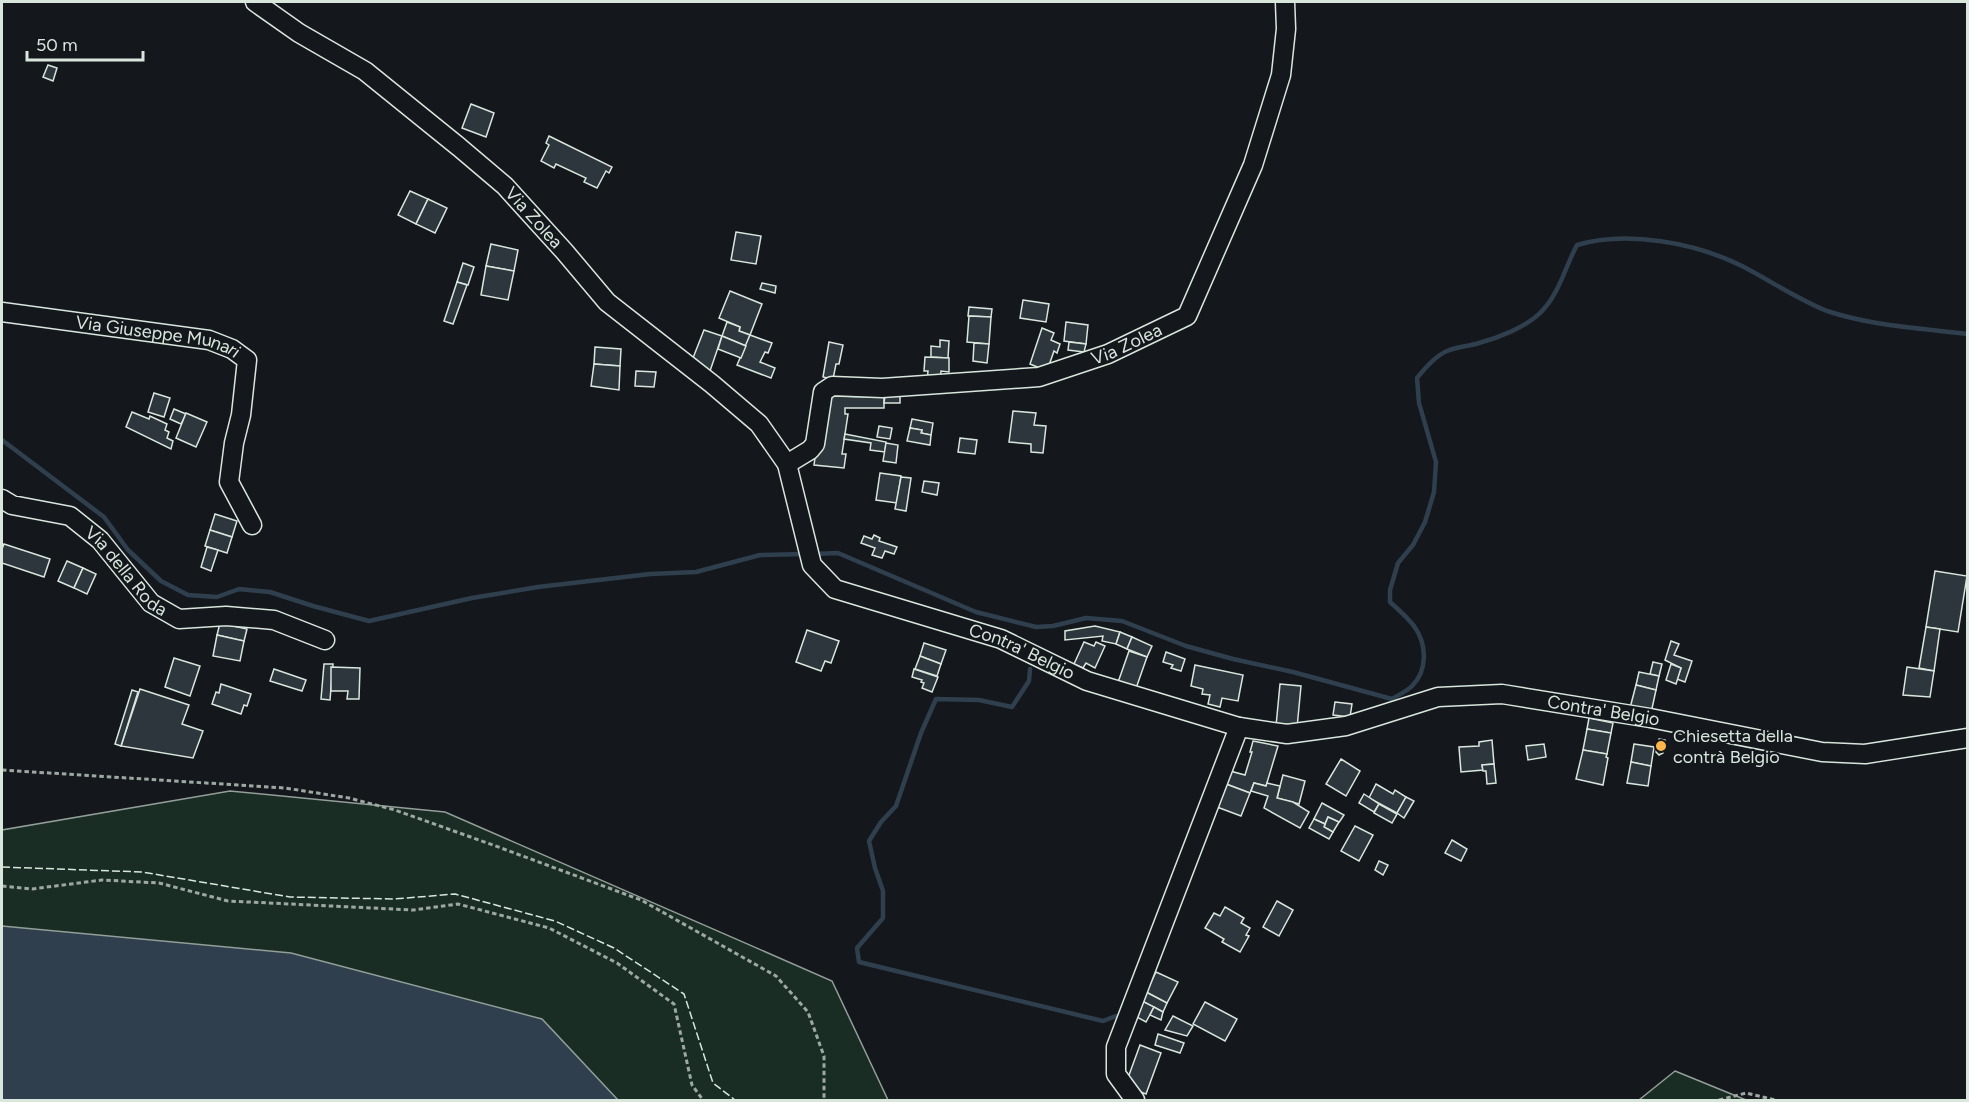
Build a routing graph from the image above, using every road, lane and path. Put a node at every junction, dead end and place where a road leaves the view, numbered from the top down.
1 (255, 2) edge
2 (1285, 2) edge
3 (2, 312) edge
4 (787, 464) junction
5 (2, 499) edge
6 (252, 525) dead end
7 (812, 566) joint
8 (325, 640) dead end
9 (1239, 727) junction
10 (1968, 738) edge
11 (2, 770) edge
12 (2, 886) edge
13 (703, 1101) edge
14 (824, 1101) edge
15 (1135, 1101) edge
16 (1719, 1101) edge
17 (1775, 1101) edge

1 - 4 street, Via Zolea
2 - 4 street, Via Zolea
3 - 6 street, Via Giuseppe Munari
4 - 7 street, Via Zolea
5 - 8 street, Via della Roda
7 - 9 street, Contra' Belgio
9 - 10 street, Contra' Belgio
9 - 15 street
11 - 14 path
12 - 13 path
16 - 17 path

